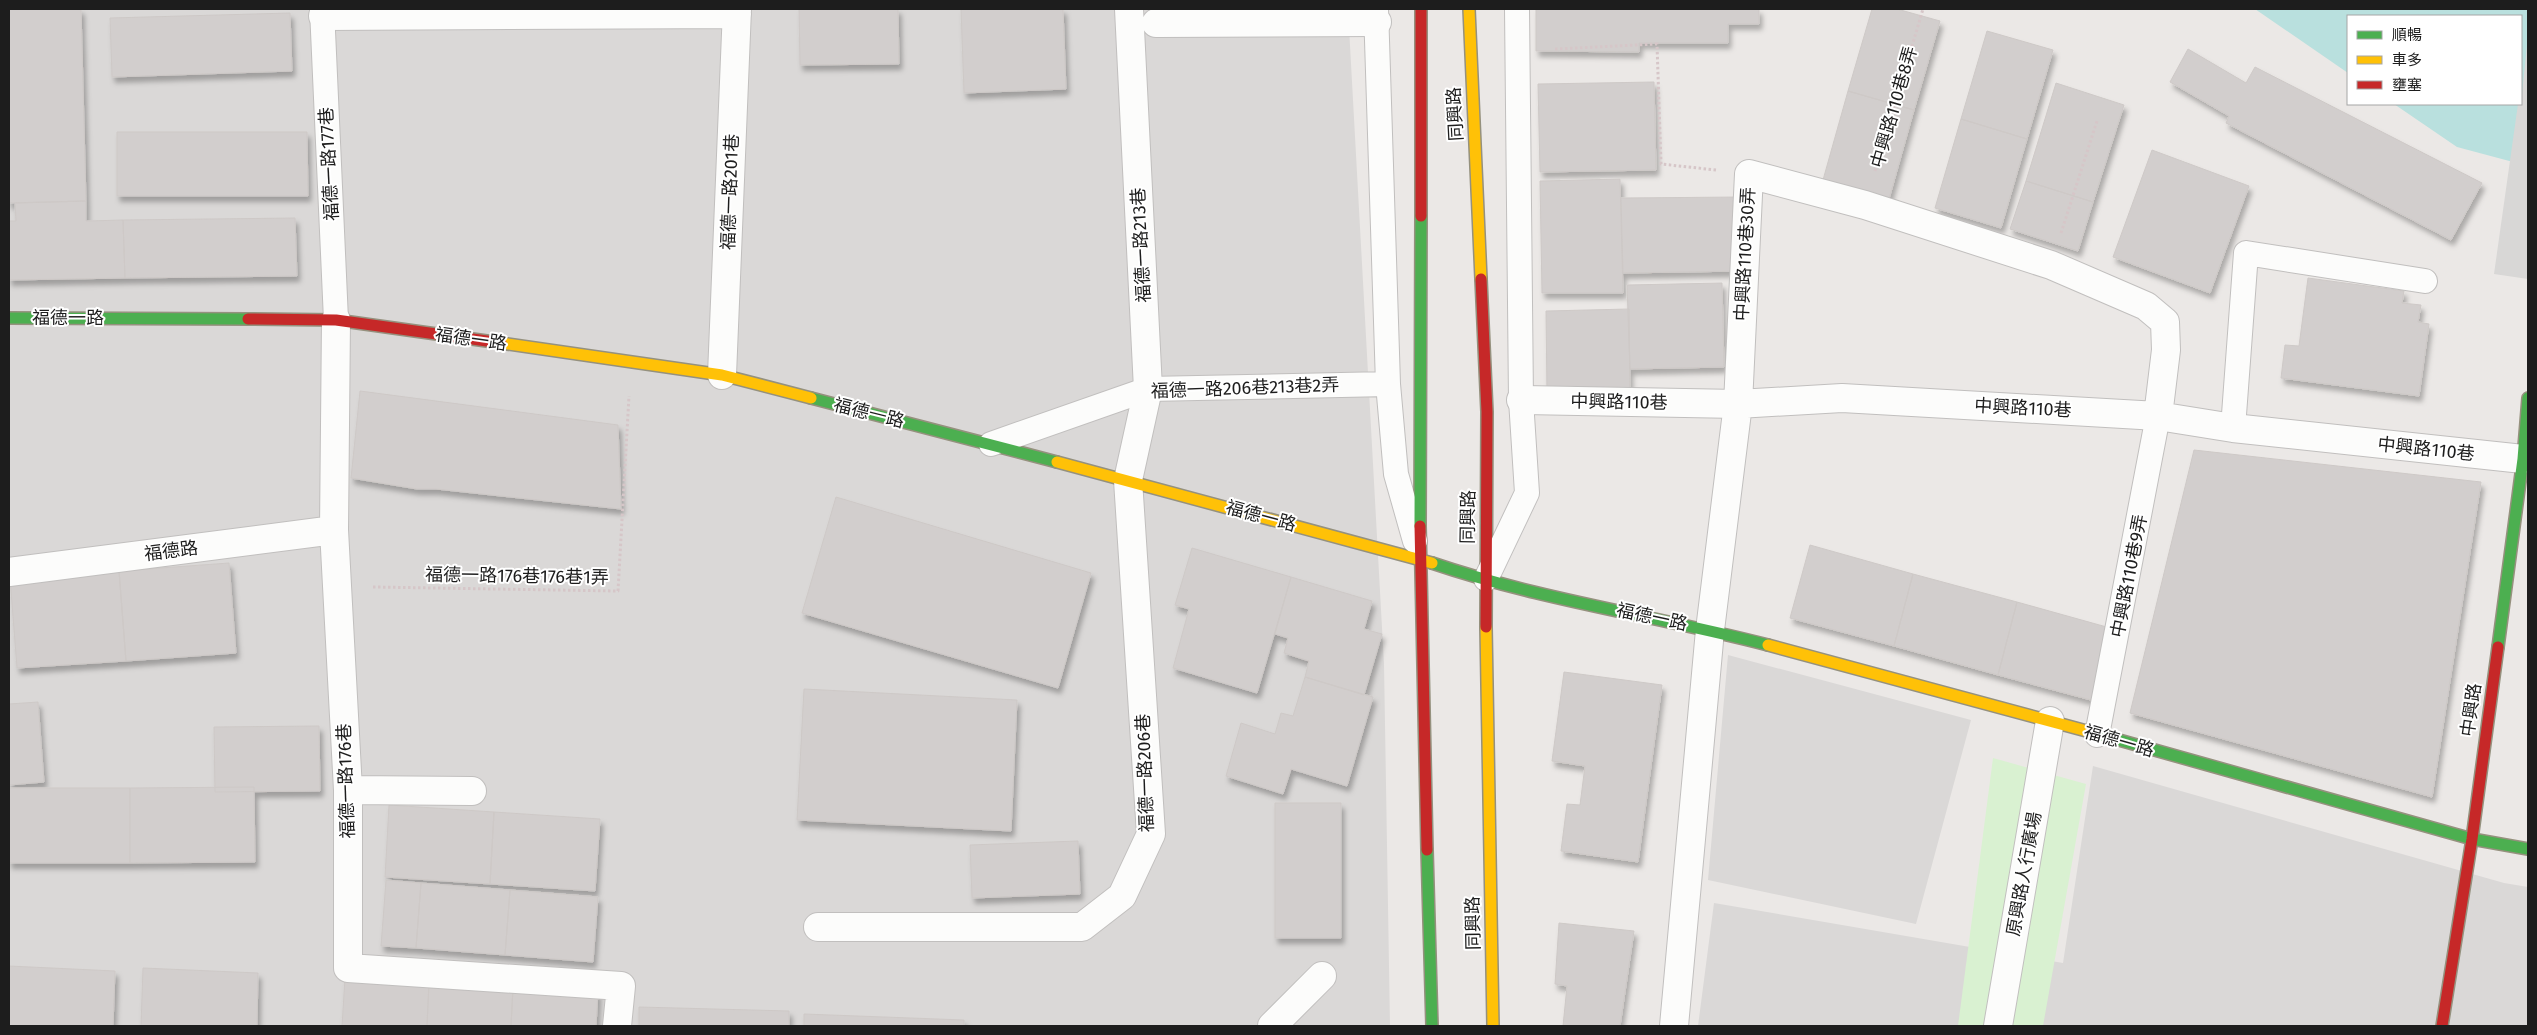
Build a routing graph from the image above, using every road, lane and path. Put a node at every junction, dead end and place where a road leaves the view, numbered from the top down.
1 (1129, 9) edge
2 (1421, 9) edge
3 (1469, 9) edge
4 (1517, 9) edge
5 (1922, 9) edge
6 (737, 11) edge
7 (323, 12) edge
8 (1377, 15) edge
9 (1156, 23) dead end
10 (1555, 49) dead end
11 (2098, 121) dead end
12 (1749, 174) junction
13 (1865, 205) junction
14 (2051, 265) junction
15 (2425, 281) dead end
16 (9, 318) edge
17 (336, 320) junction
18 (630, 362) junction
19 (722, 375) junction
20 (1388, 384) junction
21 (1148, 389) junction
22 (2528, 398) edge
23 (1521, 400) junction
24 (1738, 404) junction
25 (2158, 416) junction
26 (2232, 428) junction
27 (991, 444) junction
28 (2522, 459) junction
29 (1128, 480) junction
30 (334, 530) junction
31 (1420, 559) junction
32 (9, 572) edge
33 (1485, 581) junction
34 (337, 586) junction
35 (1710, 630) junction
36 (2050, 721) junction
37 (2097, 735) junction
38 (348, 790) junction
39 (472, 791) dead end
40 (2472, 839) junction
41 (2528, 849) edge
42 (818, 927) dead end
43 (1322, 976) dead end
44 (617, 1026) edge
45 (1272, 1026) edge
46 (1432, 1026) edge
47 (1493, 1026) edge
48 (1674, 1026) edge
49 (1998, 1026) edge
50 (2442, 1026) edge

1 - 21 street, 福德一路213巷
2 - 31 street, 同興路
3 - 33 street, 同興路
4 - 23 lane
5 - 13 path, 中興路110巷8弄
6 - 7 street
6 - 19 street, 福德一路201巷
7 - 17 lane, 福德一路177巷
8 - 9 street
8 - 20 lane
10 - 12 path, 中興路110巷30弄
11 - 14 path
12 - 13 street
12 - 24 street, 中興路110巷30弄
13 - 14 street
14 - 25 street
15 - 26 lane
16 - 17 street, 福德一路
17 - 18 street, 福德一路
17 - 30 street, 福德一路176巷
18 - 19 street, 福德一路
18 - 34 path, 福德一路176巷176巷1弄
19 - 27 street, 福德一路
20 - 21 lane, 福德一路206巷213巷2弄
20 - 31 lane
21 - 27 lane, 福德一路206巷213巷2弄
21 - 29 street, 福德一路213巷
22 - 28 street, 中興路
23 - 24 street, 中興路110巷
23 - 33 lane
24 - 25 street, 中興路110巷
24 - 35 street, 福德一路
25 - 26 street, 中興路110巷
25 - 37 lane, 中興路110巷9弄
26 - 28 street, 中興路110巷
27 - 29 street, 福德一路
28 - 40 street, 中興路
29 - 31 street, 福德一路
29 - 42 street, 福德一路206巷
30 - 32 street, 福德路
30 - 34 street, 福德一路176巷
31 - 33 street, 福德一路
31 - 46 street, 同興路
33 - 35 street, 福德一路
33 - 47 street, 同興路
34 - 38 street, 福德一路176巷
35 - 36 street, 福德一路
35 - 48 street, 福德一路
36 - 37 street, 福德一路
36 - 49 street, 原興路人行廣場
37 - 40 street, 福德一路
38 - 39 street
38 - 44 street, 福德一路176巷
40 - 41 street, 福德一路
40 - 50 street, 中興路
43 - 45 street

